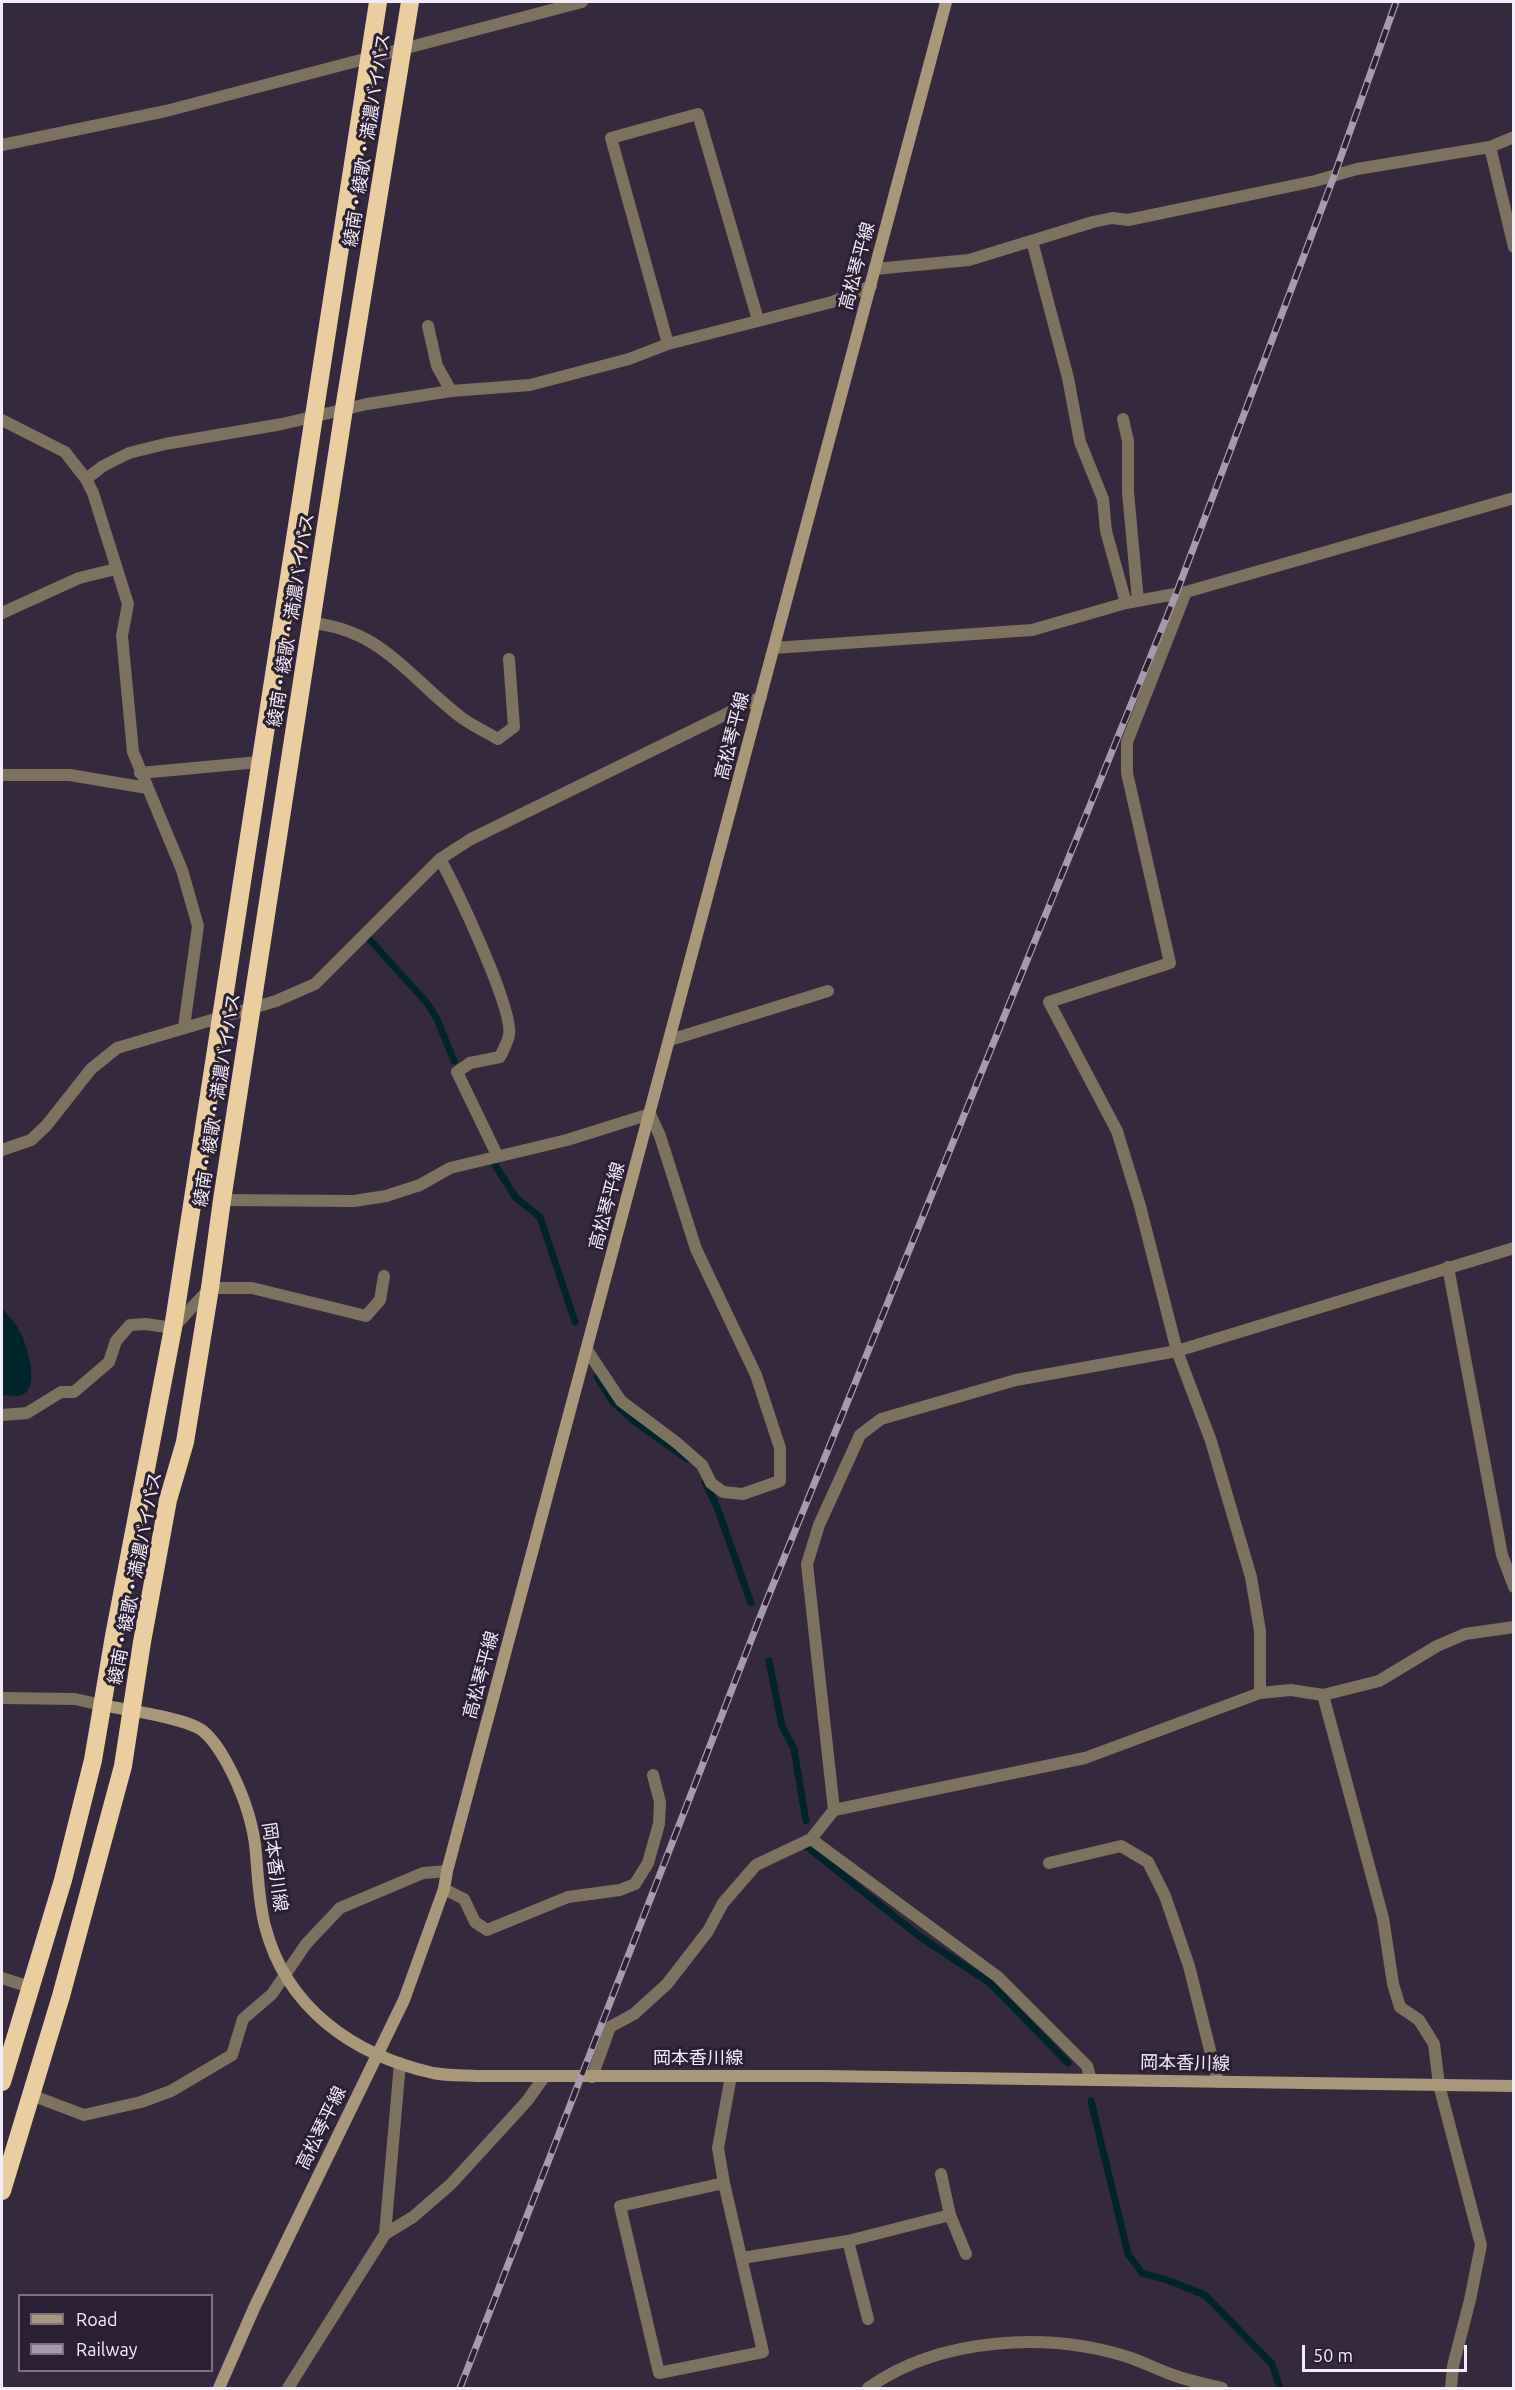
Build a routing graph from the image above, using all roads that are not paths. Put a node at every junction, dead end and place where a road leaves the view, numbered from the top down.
1 (378, 2) edge
2 (410, 2) edge
3 (582, 2) edge
4 (946, 2) edge
5 (403, 49) junction
6 (369, 58) junction
7 (1514, 137) edge
8 (2, 145) edge
9 (1490, 147) junction
10 (1032, 241) junction
11 (1514, 247) edge
12 (875, 269) junction
13 (871, 286) junction
14 (758, 320) junction
15 (428, 326) dead end
16 (668, 344) junction
17 (451, 391) junction
18 (344, 410) junction
19 (314, 417) junction
20 (1123, 419) dead end
21 (2, 420) edge
22 (86, 479) junction
23 (1514, 498) edge
24 (116, 569) junction
25 (1186, 592) junction
26 (1132, 602) junction
27 (2, 613) edge
28 (312, 623) junction
29 (774, 648) junction
30 (509, 659) dead end
31 (761, 697) junction
32 (259, 762) junction
33 (140, 773) junction
34 (2, 775) edge
35 (147, 788) junction
36 (440, 860) junction
37 (828, 991) dead end
38 (252, 1008) junction
39 (221, 1017) junction
40 (184, 1027) junction
41 (670, 1040) junction
42 (650, 1114) junction
43 (2, 1150) edge
44 (496, 1155) junction
45 (222, 1200) junction
46 (1514, 1248) edge
47 (1448, 1267) junction
48 (384, 1276) dead end
49 (210, 1288) junction
50 (173, 1328) junction
51 (587, 1350) junction
52 (1177, 1351) junction
53 (2, 1415) edge
54 (1514, 1587) edge
55 (1514, 1627) edge
56 (1260, 1693) junction
57 (1323, 1695) junction
58 (2, 1698) edge
59 (102, 1705) junction
60 (131, 1711) junction
61 (653, 1775) dead end
62 (834, 1810) junction
63 (811, 1839) junction
64 (1048, 1863) dead end
65 (447, 1871) junction
66 (444, 1888) junction
67 (286, 1976) junction
68 (2, 1978) edge
69 (30, 1987) junction
70 (377, 2054) junction
71 (400, 2063) junction
72 (731, 2076) junction
73 (544, 2077) junction
74 (592, 2077) junction
75 (1091, 2080) junction
76 (2, 2082) edge
77 (1218, 2082) junction
78 (1439, 2085) junction
79 (1514, 2086) edge
80 (31, 2095) junction
81 (941, 2174) dead end
82 (724, 2183) junction
83 (2, 2191) edge
84 (950, 2215) junction
85 (385, 2234) junction
86 (848, 2241) junction
87 (966, 2254) dead end
88 (742, 2258) junction
89 (867, 2319) dead end
90 (219, 2388) edge
91 (288, 2388) edge
92 (868, 2388) edge
93 (1222, 2388) edge
94 (1451, 2388) edge

1 - 6 highway, 綾南・綾歌・満濃バイパス
2 - 5 highway, 綾南・綾歌・満濃バイパス
3 - 5 street
4 - 12 main road, 高松琴平線
5 - 6 street
5 - 18 highway, 綾南・綾歌・満濃バイパス
6 - 8 street
6 - 19 highway, 綾南・綾歌・満濃バイパス
7 - 9 street
9 - 10 street
9 - 11 street
10 - 12 street
10 - 26 street
12 - 13 main road, 高松琴平線
13 - 14 street
13 - 29 main road, 高松琴平線
14 - 16 street
14 - 16 street
15 - 17 street
16 - 17 street
17 - 18 street
18 - 19 street
18 - 28 highway, 綾南・綾歌・満濃バイパス
19 - 22 street
19 - 32 highway, 綾南・綾歌・満濃バイパス
20 - 26 street
21 - 22 street
22 - 24 street
23 - 25 street
24 - 27 street
24 - 33 street
25 - 26 street
25 - 52 street
26 - 29 street
28 - 30 street
28 - 38 highway, 綾南・綾歌・満濃バイパス
29 - 31 main road, 高松琴平線
31 - 36 street
31 - 41 main road, 高松琴平線
32 - 33 street
32 - 39 highway, 綾南・綾歌・満濃バイパス
33 - 35 street
34 - 35 street
35 - 40 street
36 - 38 street
36 - 44 street
37 - 41 street
38 - 39 street
38 - 45 highway, 綾南・綾歌・満濃バイパス
39 - 40 street
39 - 50 highway, 綾南・綾歌・満濃バイパス
40 - 43 street
41 - 42 main road, 高松琴平線
42 - 44 street
42 - 51 main road, 高松琴平線
42 - 51 street
44 - 45 street
45 - 49 highway, 綾南・綾歌・満濃バイパス
46 - 47 street
47 - 52 street
47 - 54 street
48 - 49 street
49 - 50 street
49 - 60 highway, 綾南・綾歌・満濃バイパス
50 - 53 street
50 - 59 highway, 綾南・綾歌・満濃バイパス
51 - 65 main road, 高松琴平線
52 - 56 street
52 - 62 street
55 - 57 street
56 - 57 street
56 - 62 street
57 - 78 street
58 - 59 street
59 - 60 main road, 岡本香川線
59 - 69 highway, 綾南・綾歌・満濃バイパス
60 - 67 main road, 岡本香川線
60 - 80 highway, 綾南・綾歌・満濃バイパス
61 - 66 street
62 - 63 street
63 - 74 street
63 - 75 street
64 - 77 street
65 - 66 main road, 高松琴平線
65 - 67 street
66 - 70 main road, 高松琴平線
67 - 70 main road, 岡本香川線
67 - 80 street
68 - 69 street
69 - 76 highway, 綾南・綾歌・満濃バイパス
70 - 71 main road, 岡本香川線
70 - 90 main road, 高松琴平線
71 - 73 main road, 岡本香川線
71 - 85 street
72 - 74 main road, 岡本香川線
72 - 75 main road, 岡本香川線
72 - 82 street
73 - 74 main road, 岡本香川線
73 - 85 street
75 - 77 main road, 岡本香川線
77 - 78 main road, 岡本香川線
78 - 79 main road, 岡本香川線
78 - 94 street
80 - 83 highway, 綾南・綾歌・満濃バイパス
81 - 84 street
82 - 88 street
82 - 88 street
84 - 86 street
84 - 87 street
85 - 91 street
86 - 88 street
86 - 89 street
92 - 93 street

